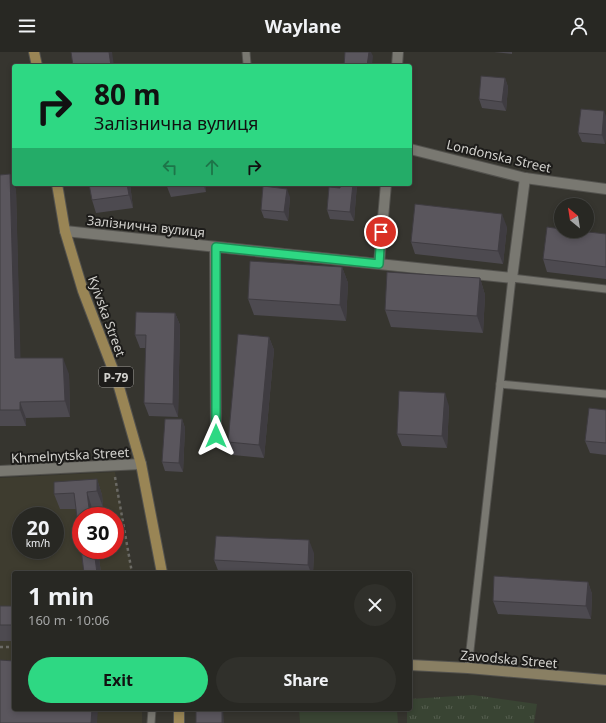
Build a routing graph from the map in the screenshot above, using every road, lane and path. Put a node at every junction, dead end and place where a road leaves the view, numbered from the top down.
1 (34, 52) edge
2 (246, 52) edge
3 (398, 52) edge
4 (37, 64) edge
5 (247, 64) dead end
6 (397, 64) edge
7 (412, 150) edge
8 (525, 178) junction
9 (57, 186) edge
10 (386, 186) edge
11 (606, 189) edge
12 (65, 231) junction
13 (216, 247) junction
14 (379, 264) junction
15 (512, 278) junction
16 (606, 289) edge
17 (500, 384) junction
18 (606, 394) edge
19 (216, 436) dead end
20 (141, 464) junction
21 (114, 465) junction
22 (0, 471) edge
23 (132, 571) edge
24 (162, 571) edge
25 (0, 647) edge
26 (12, 647) edge
27 (412, 664) edge
28 (468, 668) junction
29 (606, 680) edge
30 (152, 711) edge
31 (179, 711) edge
32 (151, 723) edge
33 (179, 723) edge

1 - 4 main road
2 - 5 lane
3 - 6 street
7 - 8 street, Londonska Street
8 - 11 street, Londonska Street
8 - 15 street
9 - 12 main road, Kyivska Street / Р-79
10 - 14 street
12 - 13 street, Залізнична вулиця
12 - 20 main road, Kyivska Street / Р-79
13 - 14 street, Залізнична вулиця
13 - 19 street
14 - 15 street, Залізнична вулиця
15 - 16 lane
15 - 17 lane
17 - 18 lane
17 - 28 lane
20 - 21 street, Khmelnytska Street
20 - 24 main road, Kyivska Street / Р-79
21 - 22 street, Khmelnytska Street
21 - 23 path
25 - 26 path
27 - 28 street, Zavodska Street
28 - 29 street, Zavodska Street
30 - 32 lane
31 - 33 main road

